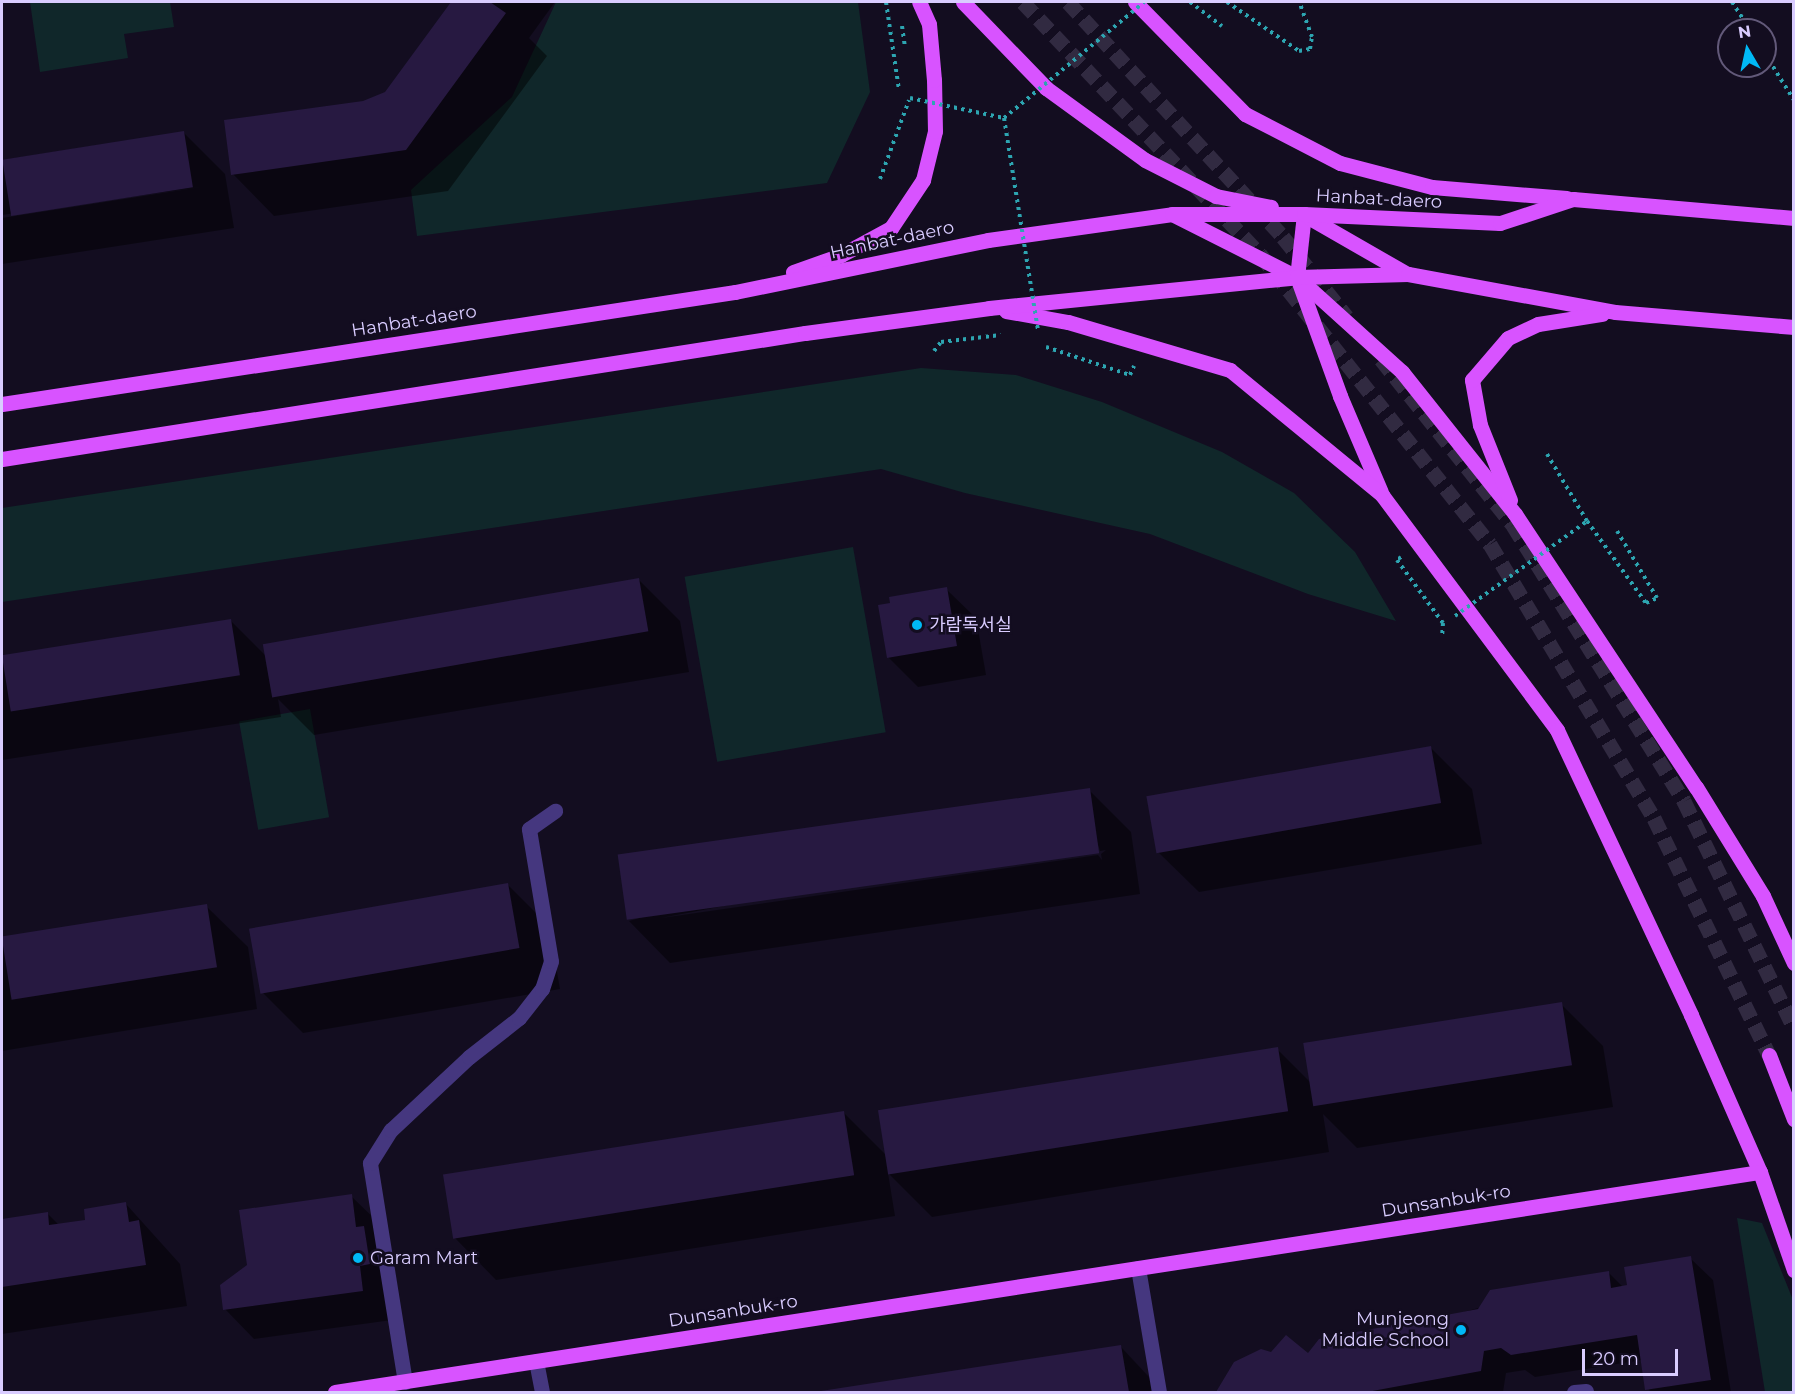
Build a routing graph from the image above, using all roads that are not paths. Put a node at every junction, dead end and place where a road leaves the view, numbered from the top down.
1 (919, 2) edge
2 (963, 2) edge
3 (1135, 2) edge
4 (1573, 199) junction
5 (1172, 214) junction
6 (1304, 214) junction
7 (1794, 218) edge
8 (1408, 274) junction
9 (1297, 278) junction
10 (735, 292) junction
11 (989, 308) junction
12 (1615, 312) junction
13 (1794, 327) edge
14 (2, 404) edge
15 (2, 459) edge
16 (1382, 495) junction
17 (1515, 514) junction
18 (555, 811) dead end
19 (1794, 963) edge
20 (1769, 1055) tunnel mouth
21 (1794, 1119) edge
22 (1760, 1172) junction
23 (1138, 1268) junction
24 (1794, 1270) edge
25 (536, 1361) junction
26 (405, 1382) junction
27 (335, 1392) edge
28 (542, 1392) edge
29 (1159, 1392) edge

1 - 10 main road
2 - 6 main road
3 - 4 main road
4 - 6 main road, Hanbat-daero
4 - 7 main road, Hanbat-daero
5 - 6 main road, Hanbat-daero
5 - 9 main road
5 - 10 main road, Hanbat-daero
6 - 8 main road
6 - 9 main road
8 - 9 main road
8 - 12 main road
9 - 11 main road
9 - 16 main road
9 - 17 main road
10 - 14 main road, Hanbat-daero
11 - 15 main road
11 - 16 main road
12 - 13 main road
12 - 17 main road
16 - 22 main road
17 - 19 main road
18 - 26 street
20 - 21 main road
22 - 23 main road, Dunsanbuk-ro
22 - 24 main road
23 - 25 main road, Dunsanbuk-ro
23 - 29 street
25 - 26 main road, Dunsanbuk-ro
25 - 28 street
26 - 27 main road, Dunsanbuk-ro

